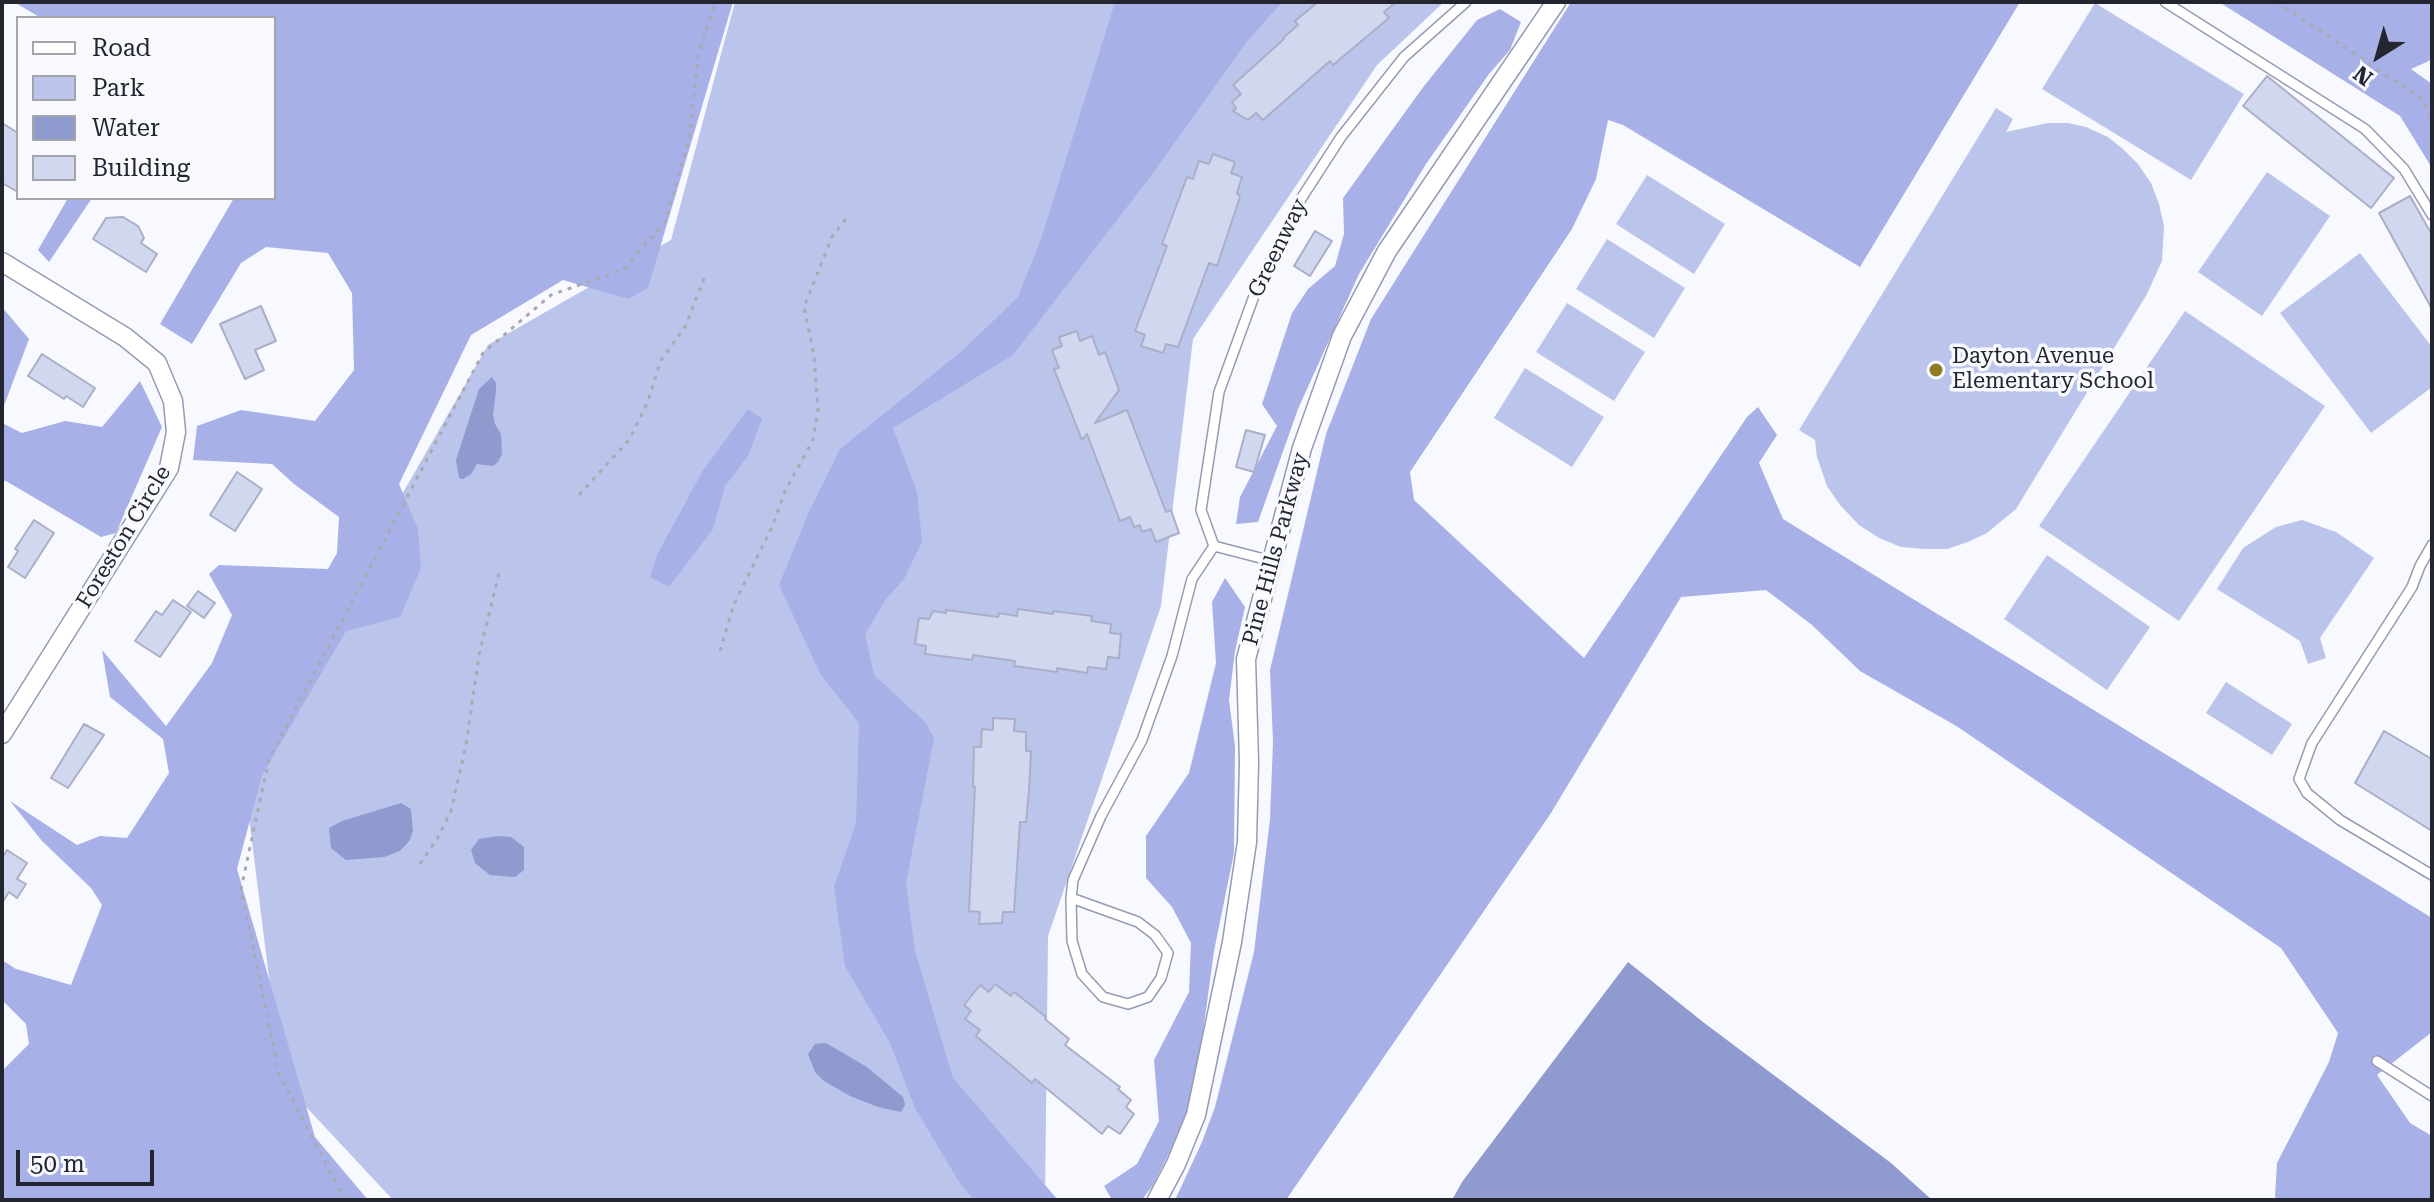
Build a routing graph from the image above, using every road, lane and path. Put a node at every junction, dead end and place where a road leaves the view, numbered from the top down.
1 (715, 2) edge
2 (1466, 2) edge
3 (2165, 2) edge
4 (2277, 2) edge
5 (1550, 7) edge
6 (2422, 99) junction
7 (2432, 103) edge
8 (2432, 118) edge
9 (2432, 215) edge
10 (847, 217) dead end
11 (2, 262) edge
12 (705, 276) dead end
13 (579, 495) dead end
14 (2432, 545) edge
15 (1214, 546) junction
16 (1272, 561) junction
17 (500, 569) dead end
18 (720, 651) dead end
19 (2, 734) edge
20 (420, 864) dead end
21 (2432, 875) edge
22 (1071, 898) junction
23 (2377, 1061) dead end
24 (2432, 1096) edge
25 (345, 1200) edge
26 (1157, 1200) edge

1 - 25 path
2 - 15 lane, Greenway
3 - 9 lane
4 - 6 path
5 - 16 street, Pine Hills Parkway
6 - 7 path
6 - 8 path
10 - 18 path
11 - 19 street, Foreston Circle
12 - 13 path
14 - 21 lane
15 - 16 lane
15 - 22 lane
16 - 26 street, Pine Hills Parkway
17 - 20 path
22 - 22 lane
23 - 24 lane

